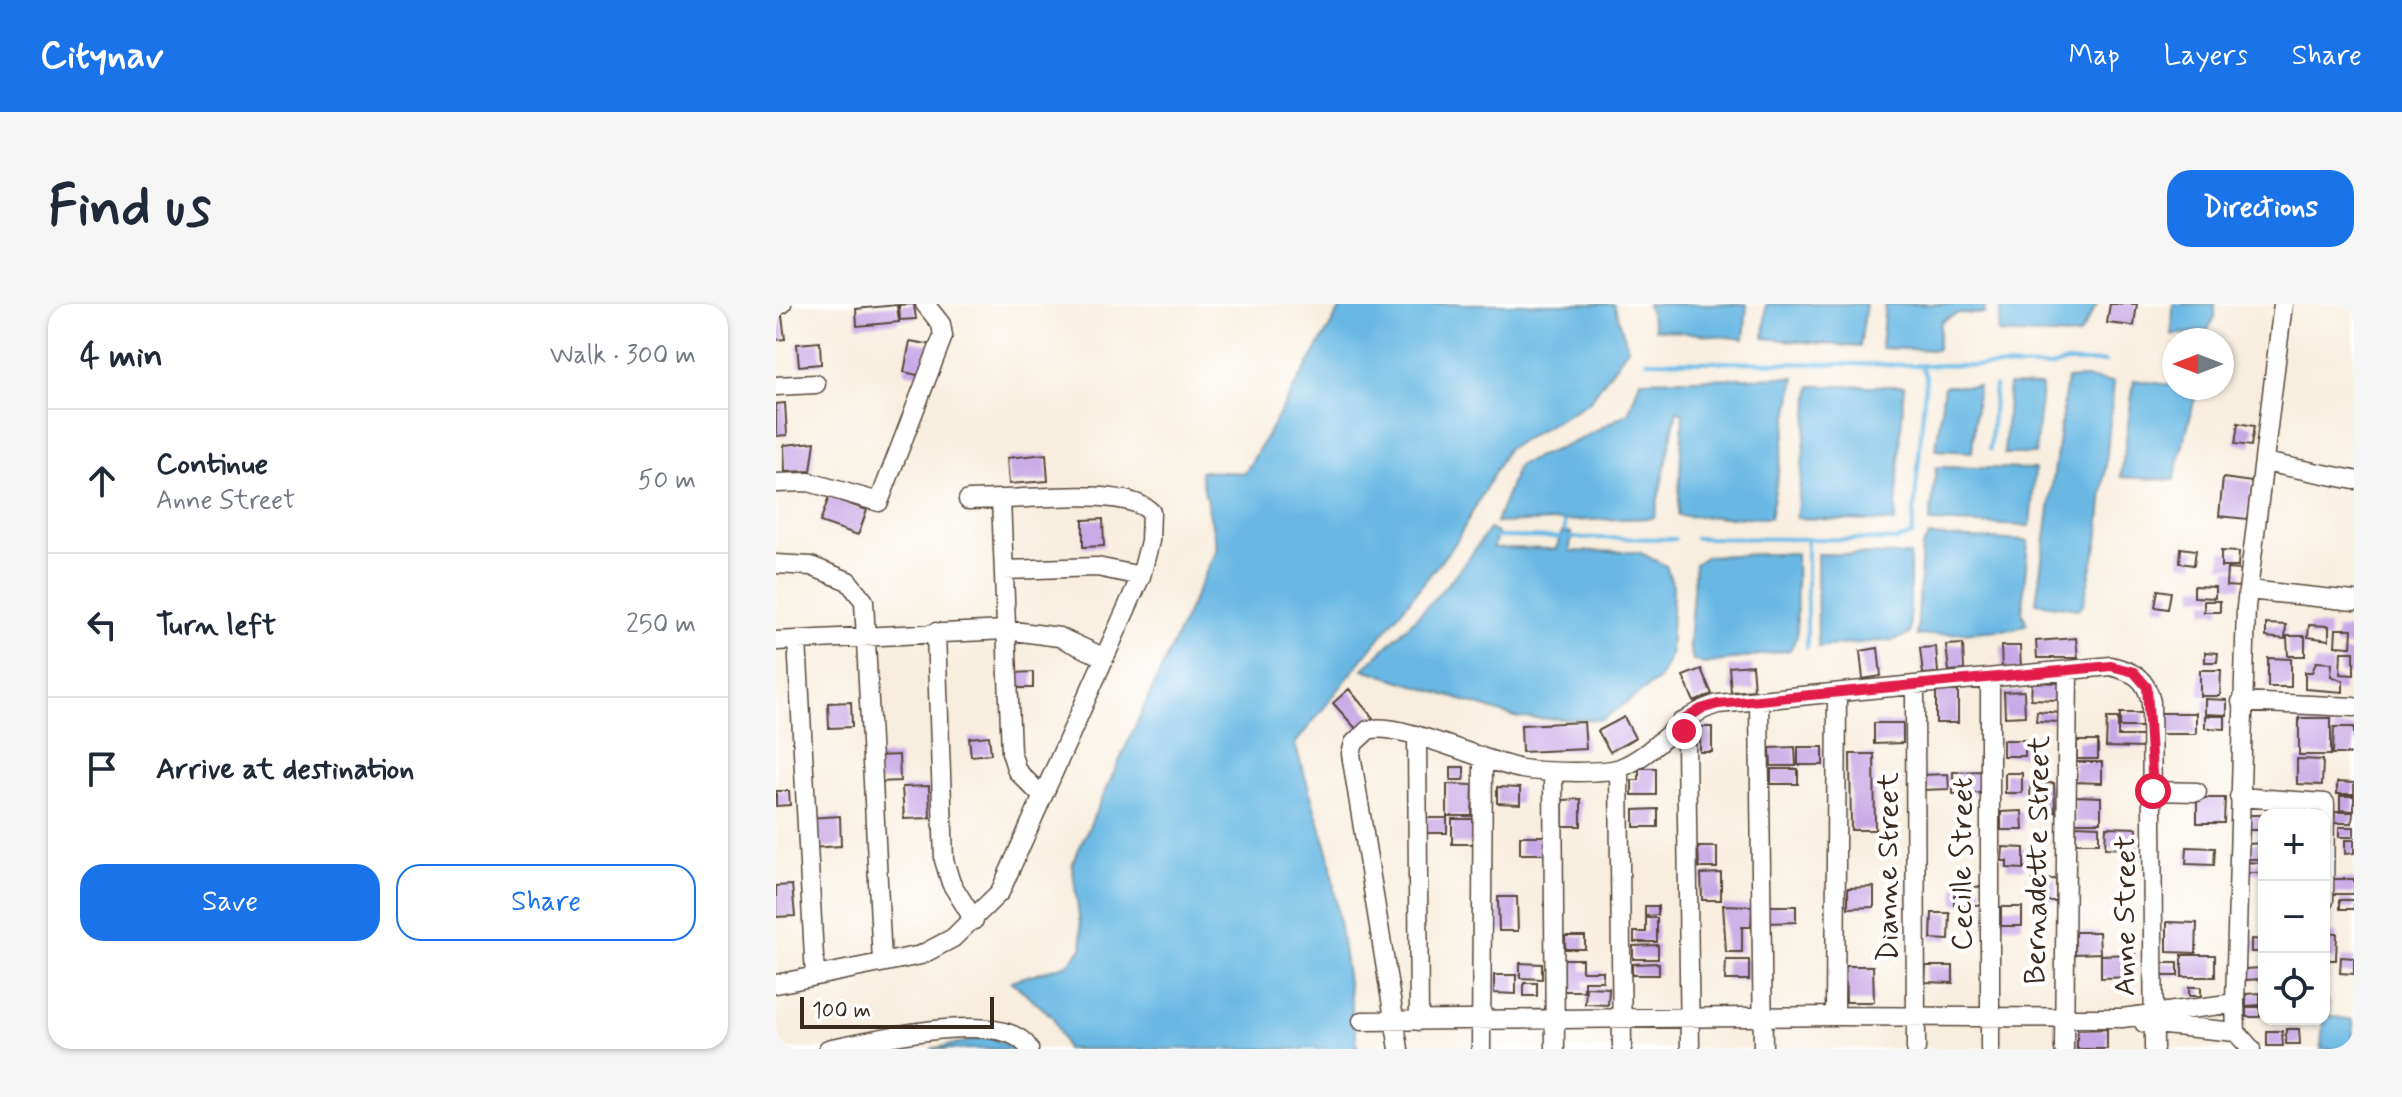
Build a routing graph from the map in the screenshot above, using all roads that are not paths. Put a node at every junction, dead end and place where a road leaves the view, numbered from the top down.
1 (776, 304) edge
2 (782, 304) edge
3 (925, 304) edge
4 (2283, 304) edge
5 (816, 384) dead end
6 (776, 386) edge
7 (2264, 462) junction
8 (2354, 480) edge
9 (776, 483) edge
10 (1001, 499) junction
11 (968, 500) dead end
12 (776, 564) edge
13 (1004, 570) junction
14 (1141, 576) junction
15 (2248, 590) junction
16 (2354, 601) edge
17 (1006, 630) junction
18 (936, 632) junction
19 (865, 637) junction
20 (797, 640) junction
21 (776, 641) edge
22 (1103, 657) junction
23 (2068, 671) junction
24 (1990, 679) junction
25 (1915, 685) junction
26 (1837, 693) junction
27 (1759, 701) junction
28 (2241, 702) junction
29 (2354, 707) edge
30 (1681, 722) junction
31 (1417, 736) junction
32 (1483, 759) junction
33 (1619, 769) junction
34 (1553, 772) junction
35 (2153, 791) junction
36 (2197, 792) dead end
37 (1042, 796) junction
38 (2239, 797) junction
39 (2324, 881) edge
40 (974, 920) junction
41 (882, 962) junction
42 (815, 976) junction
43 (776, 984) edge
44 (2235, 1003) junction
45 (1835, 1016) junction
46 (1763, 1017) junction
47 (2064, 1017) junction
48 (1556, 1018) junction
49 (1917, 1018) junction
50 (1991, 1018) junction
51 (1622, 1019) junction
52 (1690, 1019) junction
53 (2154, 1019) junction
54 (1482, 1020) junction
55 (1362, 1021) dead end
56 (1395, 1021) junction
57 (1419, 1021) junction
58 (2236, 1032) junction
59 (828, 1049) edge
60 (1029, 1049) edge
61 (1399, 1049) edge
62 (1481, 1049) edge
63 (1555, 1049) edge
64 (1622, 1049) edge
65 (1690, 1049) edge
66 (1763, 1049) edge
67 (1916, 1049) edge
68 (1990, 1049) edge
69 (2064, 1049) edge
70 (2154, 1049) edge
71 (2251, 1049) edge

1 - 2 street
3 - 9 street
4 - 7 street
5 - 6 street
7 - 8 street
7 - 15 street
10 - 11 street
10 - 13 street
10 - 14 street
12 - 19 street
13 - 14 street
13 - 17 street
14 - 22 street
15 - 16 street
15 - 28 street
17 - 18 street
17 - 22 street
17 - 37 street
18 - 19 street
18 - 40 street
19 - 20 street
19 - 41 street
20 - 21 street
20 - 42 street
22 - 37 street
23 - 24 street
23 - 35 street, Anne Street
23 - 47 street, Bernadette Street
24 - 25 street
24 - 50 street, Cecille Street
25 - 26 street
25 - 49 street, Dianne Street
26 - 27 street
26 - 45 street
27 - 30 street
27 - 46 street
28 - 29 street
28 - 38 street
30 - 33 street
30 - 52 street
31 - 32 street
31 - 56 street
31 - 57 street
32 - 34 street
32 - 54 street
33 - 34 street
33 - 51 street
34 - 48 street
35 - 36 street
35 - 53 street, Anne Street
37 - 40 street
38 - 39 street
38 - 44 street
40 - 41 street
41 - 42 street
42 - 43 street
44 - 53 street
44 - 58 street
45 - 46 street
45 - 49 street
46 - 52 street
46 - 66 street
47 - 50 street
47 - 53 street
47 - 69 street, Bernadette Street
48 - 51 street
48 - 54 street
48 - 63 street
49 - 50 street
49 - 67 street, Dianne Street
50 - 68 street, Cecille Street
51 - 52 street
51 - 64 street
52 - 65 street
53 - 58 street
53 - 70 street, Anne Street
54 - 57 street
54 - 62 street
55 - 56 street
56 - 57 street
56 - 61 street
58 - 71 street
59 - 60 street

